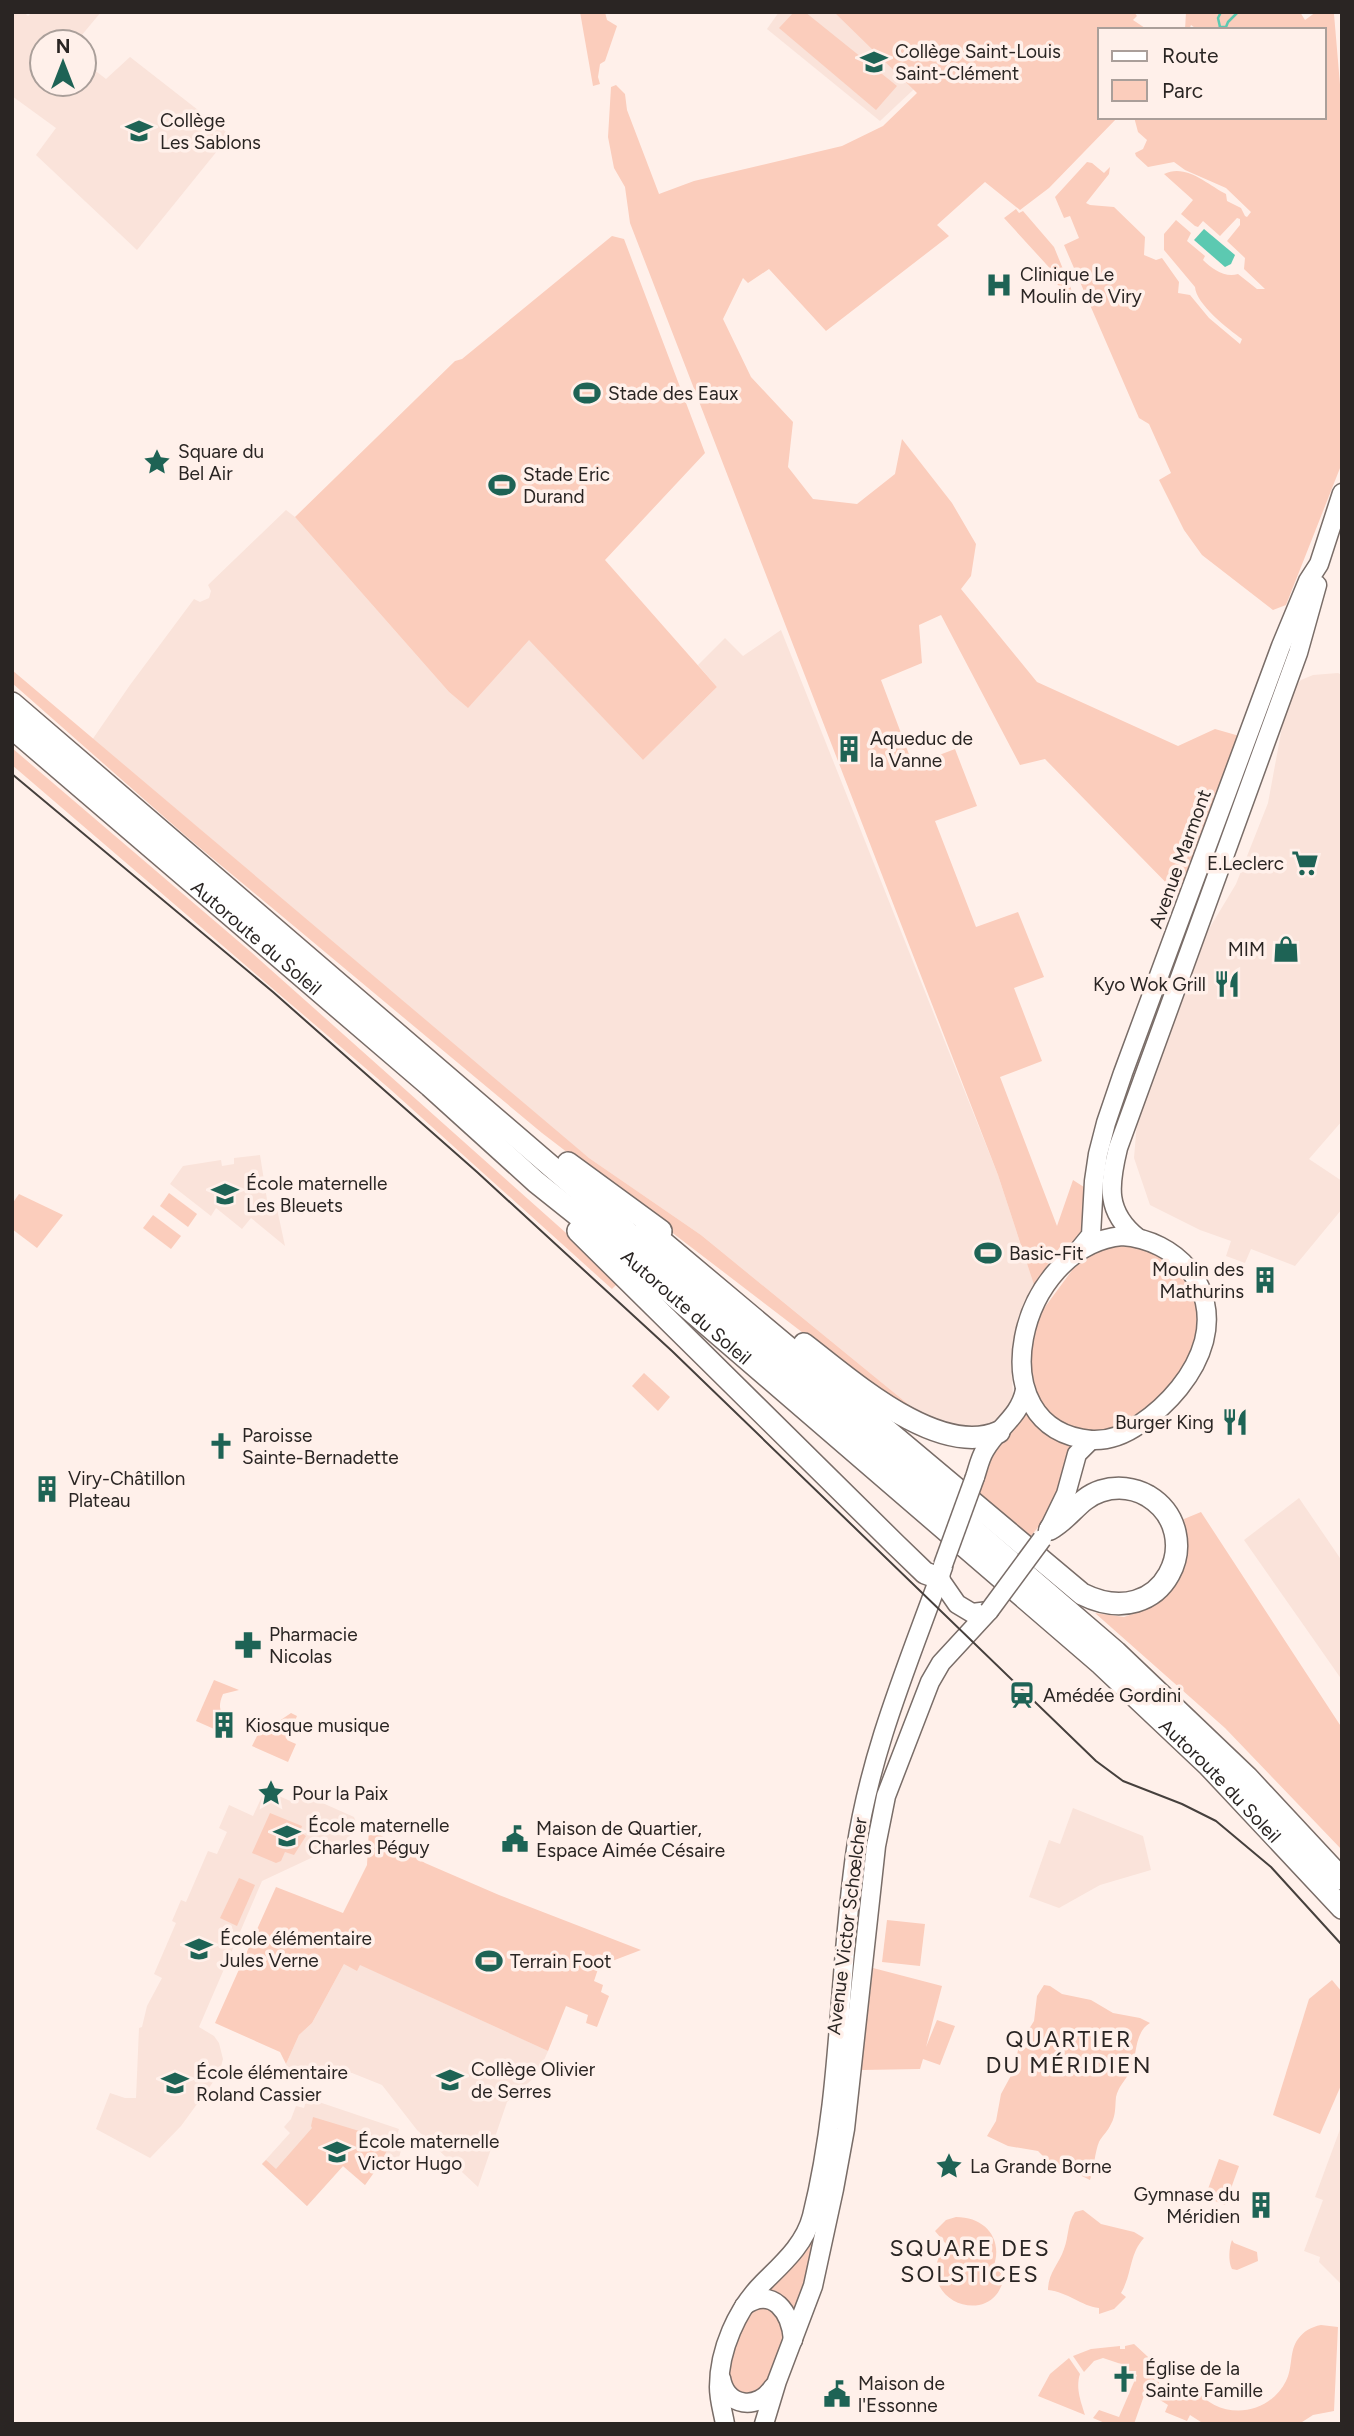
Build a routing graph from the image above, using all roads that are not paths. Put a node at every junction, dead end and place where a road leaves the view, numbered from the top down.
1 (1342, 494) edge
2 (1319, 564) junction
3 (1308, 581) junction
4 (1301, 638) junction
5 (12, 704) edge
6 (12, 728) edge
7 (365, 1006) junction
8 (1098, 1154) junction
9 (1113, 1168) junction
10 (576, 1169) junction
11 (537, 1182) junction
12 (1138, 1238) junction
13 (1077, 1251) junction
14 (1025, 1391) junction
15 (999, 1432) junction
16 (1091, 1440) junction
17 (1046, 1534) junction
18 (941, 1572) junction
19 (989, 1611) junction
20 (1342, 1879) edge
21 (1342, 1908) edge
22 (742, 2307) junction
23 (793, 2340) junction
24 (720, 2373) junction
25 (777, 2381) junction
26 (725, 2424) edge
27 (764, 2424) edge

1 - 2 main road, Avenue Marmont
2 - 3 main road, Avenue Marmont
2 - 4 main road, Avenue Marmont
3 - 4 main road, Avenue Marmont
3 - 8 main road, Avenue Marmont
4 - 9 main road, Avenue Marmont
5 - 7 highway, Autoroute du Soleil
6 - 11 highway, Autoroute du Soleil
7 - 10 highway
7 - 20 highway, Autoroute du Soleil
8 - 9 main road, Avenue Marmont
8 - 13 main road, Avenue Marmont
9 - 12 main road, Avenue Marmont
10 - 15 highway
10 - 17 highway
11 - 18 highway
11 - 21 highway, Autoroute du Soleil
12 - 13 main road
12 - 16 main road
13 - 14 main road
14 - 15 main road
14 - 16 main road
15 - 18 main road, bridge
16 - 17 main road, Avenue Victor Schœlcher
17 - 19 main road, Avenue Victor Schœlcher, bridge
18 - 19 main road
18 - 22 main road, Avenue Victor Schœlcher
19 - 23 main road, Avenue Victor Schœlcher
22 - 23 main road
22 - 24 main road, Avenue Victor Schœlcher
23 - 25 main road, Avenue Victor Schœlcher
24 - 25 main road
24 - 26 main road, Avenue Victor Schœlcher
25 - 27 main road, Avenue Victor Schœlcher

